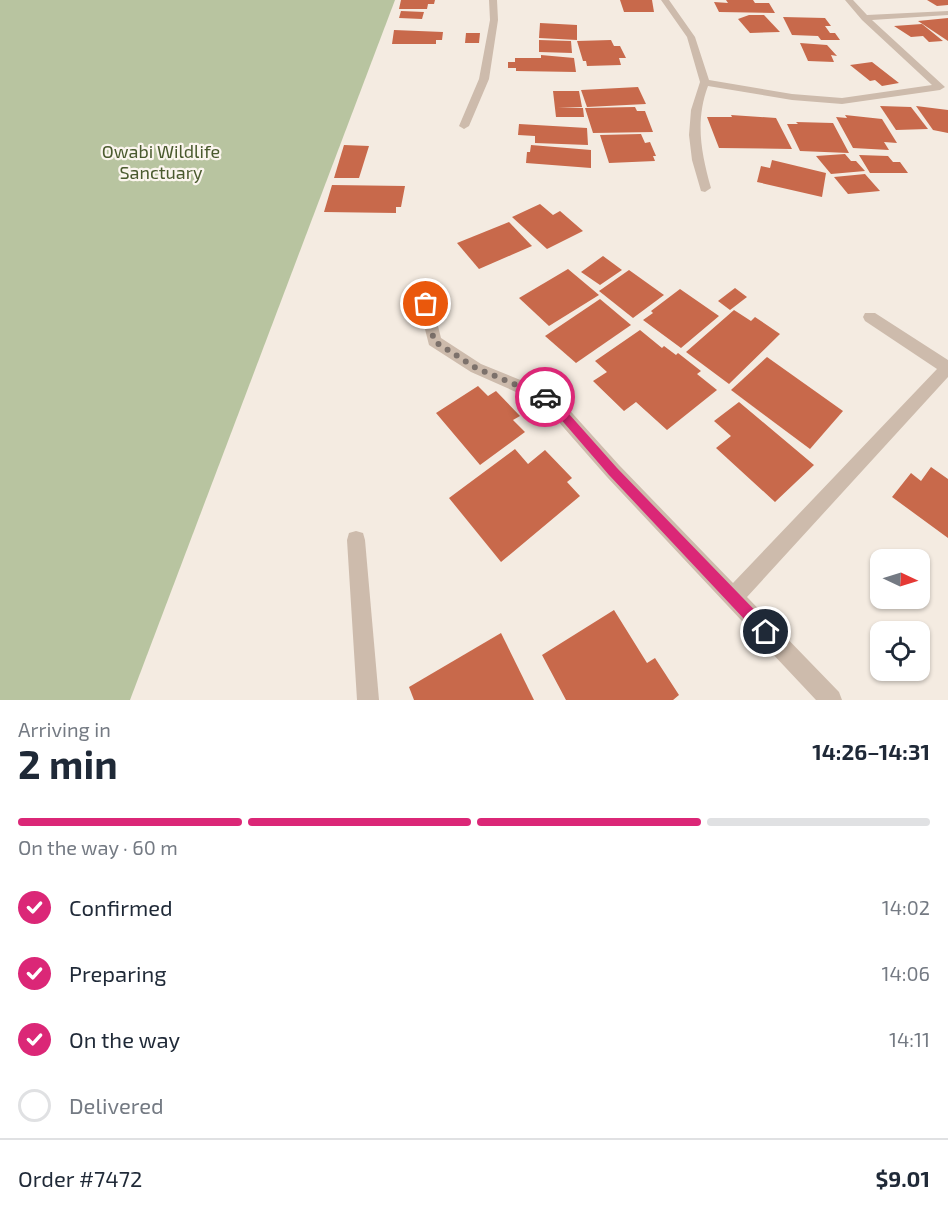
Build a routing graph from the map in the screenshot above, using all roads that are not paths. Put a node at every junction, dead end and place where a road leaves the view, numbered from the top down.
1 (493, 0) edge
2 (665, 0) edge
3 (849, 0) edge
4 (948, 13) edge
5 (865, 18) junction
6 (705, 82) junction
7 (944, 87) edge
8 (464, 126) dead end
9 (705, 188) dead end
10 (421, 286) dead end
11 (870, 317) dead end
12 (948, 368) edge
13 (356, 540) dead end
14 (733, 598) junction
15 (368, 700) edge
16 (831, 700) edge

1 - 8 street
2 - 6 street
3 - 5 street
4 - 5 street
5 - 7 street
6 - 7 street
6 - 9 street
10 - 14 street
11 - 12 street
12 - 14 street
13 - 15 street
14 - 16 street

